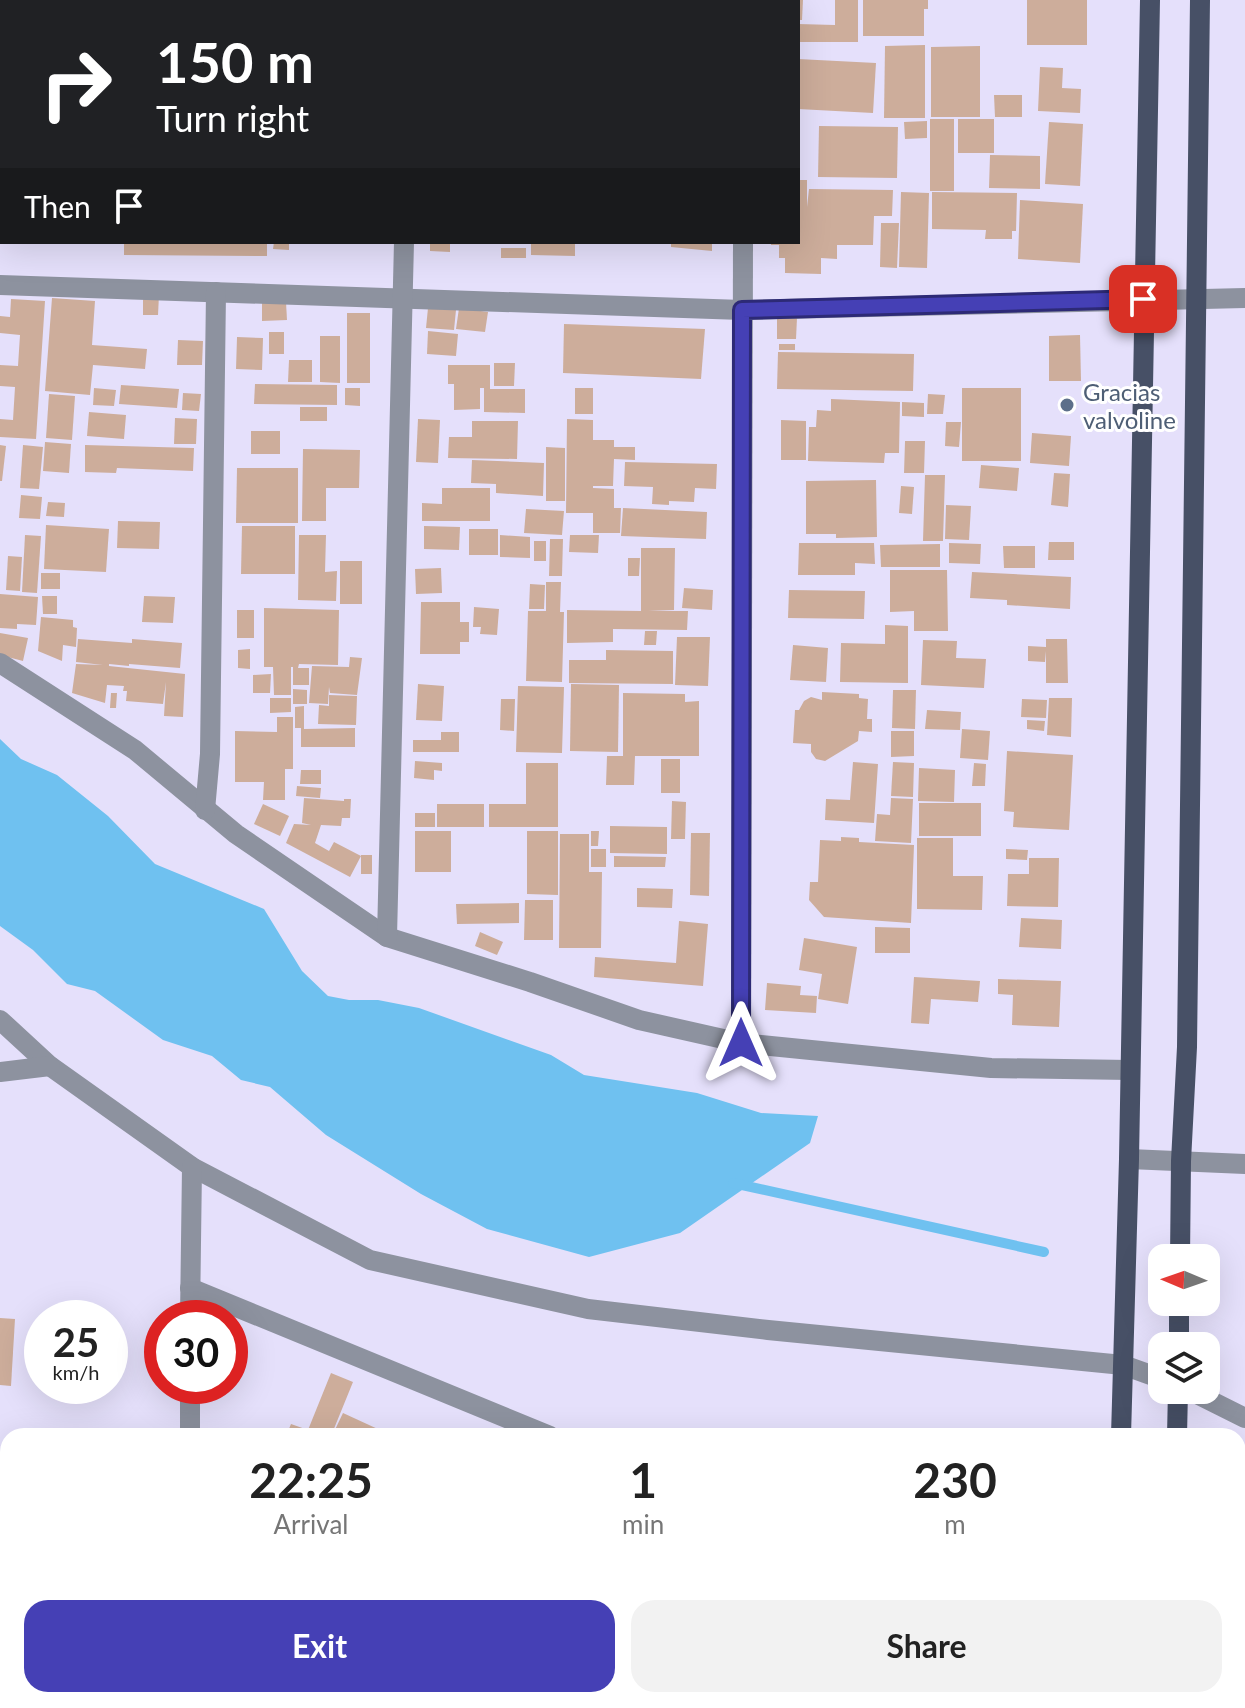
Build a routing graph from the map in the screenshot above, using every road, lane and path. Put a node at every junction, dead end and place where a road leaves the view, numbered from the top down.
1 (1150, 0) edge
2 (1200, 0) edge
3 (404, 244) edge
4 (743, 244) edge
5 (0, 285) edge
6 (216, 292) junction
7 (403, 298) junction
8 (1196, 298) junction
9 (1245, 298) edge
10 (1143, 299) junction
11 (742, 310) junction
12 (0, 663) edge
13 (205, 810) junction
14 (387, 937) junction
15 (0, 1020) edge
16 (741, 1043) junction
17 (50, 1066) junction
18 (1129, 1070) junction
19 (0, 1072) edge
20 (1129, 1159) junction
21 (1181, 1161) junction
22 (1245, 1164) edge
23 (192, 1167) junction
24 (1180, 1244) edge
25 (190, 1288) junction
26 (190, 1300) edge
27 (1123, 1365) junction
28 (1148, 1374) edge
29 (190, 1404) edge
30 (1178, 1404) edge
31 (1217, 1404) edge
32 (1245, 1418) edge
33 (190, 1428) edge
34 (531, 1428) edge
35 (1121, 1428) edge
36 (1177, 1428) edge

1 - 10 main road
2 - 8 main road
3 - 7 street
4 - 11 street
5 - 6 street
6 - 7 street
6 - 13 street
7 - 11 street
7 - 14 street
8 - 9 street
8 - 10 street
8 - 21 main road
10 - 11 street
10 - 18 main road
11 - 16 street
12 - 13 street
13 - 14 street
14 - 16 street
15 - 17 street
16 - 18 street
17 - 19 street
17 - 23 street
18 - 20 main road
20 - 21 street
20 - 27 main road
21 - 22 street
21 - 24 main road
23 - 25 street
23 - 27 street
25 - 26 street
25 - 34 street
27 - 28 street
27 - 35 main road
29 - 33 street
30 - 36 main road
31 - 32 street

